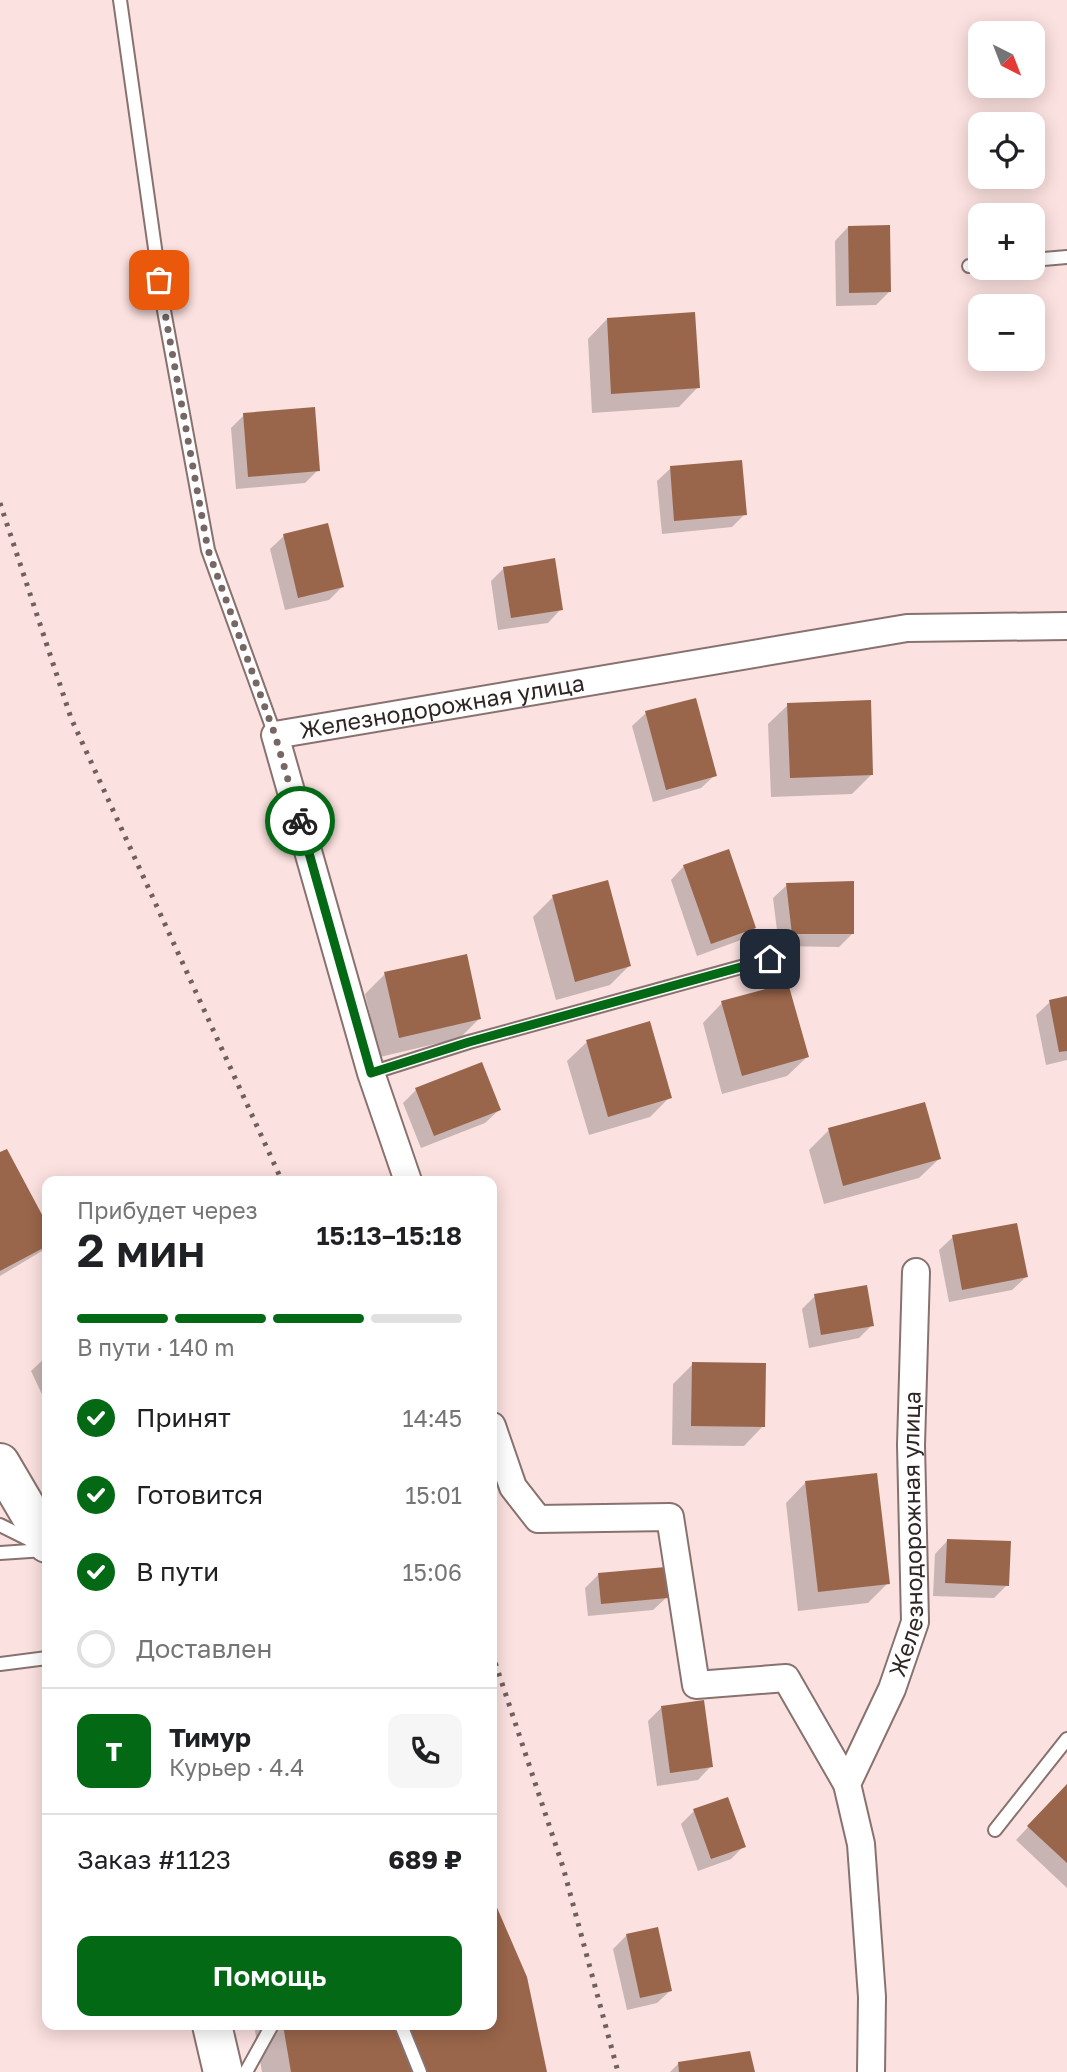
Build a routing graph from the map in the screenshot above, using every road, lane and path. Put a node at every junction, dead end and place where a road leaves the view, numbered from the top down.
1 (120, 0) edge
2 (1067, 257) edge
3 (1045, 259) edge
4 (1067, 626) edge
5 (275, 735) junction
6 (770, 959) dead end
7 (371, 1073) junction
8 (406, 1176) edge
9 (916, 1272) dead end
10 (497, 1441) edge
11 (0, 1463) edge
12 (0, 1525) edge
13 (42, 1538) edge
14 (42, 1545) edge
15 (42, 1548) edge
16 (0, 1553) edge
17 (42, 1659) edge
18 (0, 1664) edge
19 (1067, 1739) edge
20 (846, 1784) junction
21 (995, 1829) dead end
22 (213, 2030) edge
23 (238, 2030) edge
24 (269, 2030) edge
25 (403, 2030) edge
26 (223, 2072) edge
27 (247, 2072) edge
28 (420, 2072) edge
29 (871, 2072) edge

1 - 5 lane, Железнодорожная улица
2 - 3 lane
4 - 5 street, Железнодорожная улица
5 - 7 street
6 - 7 lane
7 - 8 street
9 - 20 street, Железнодорожная улица
10 - 20 street
11 - 13 main road
12 - 14 lane
15 - 16 lane
17 - 18 lane
19 - 21 lane
20 - 29 street
22 - 26 main road
23 - 27 main road
24 - 27 lane
25 - 28 lane

